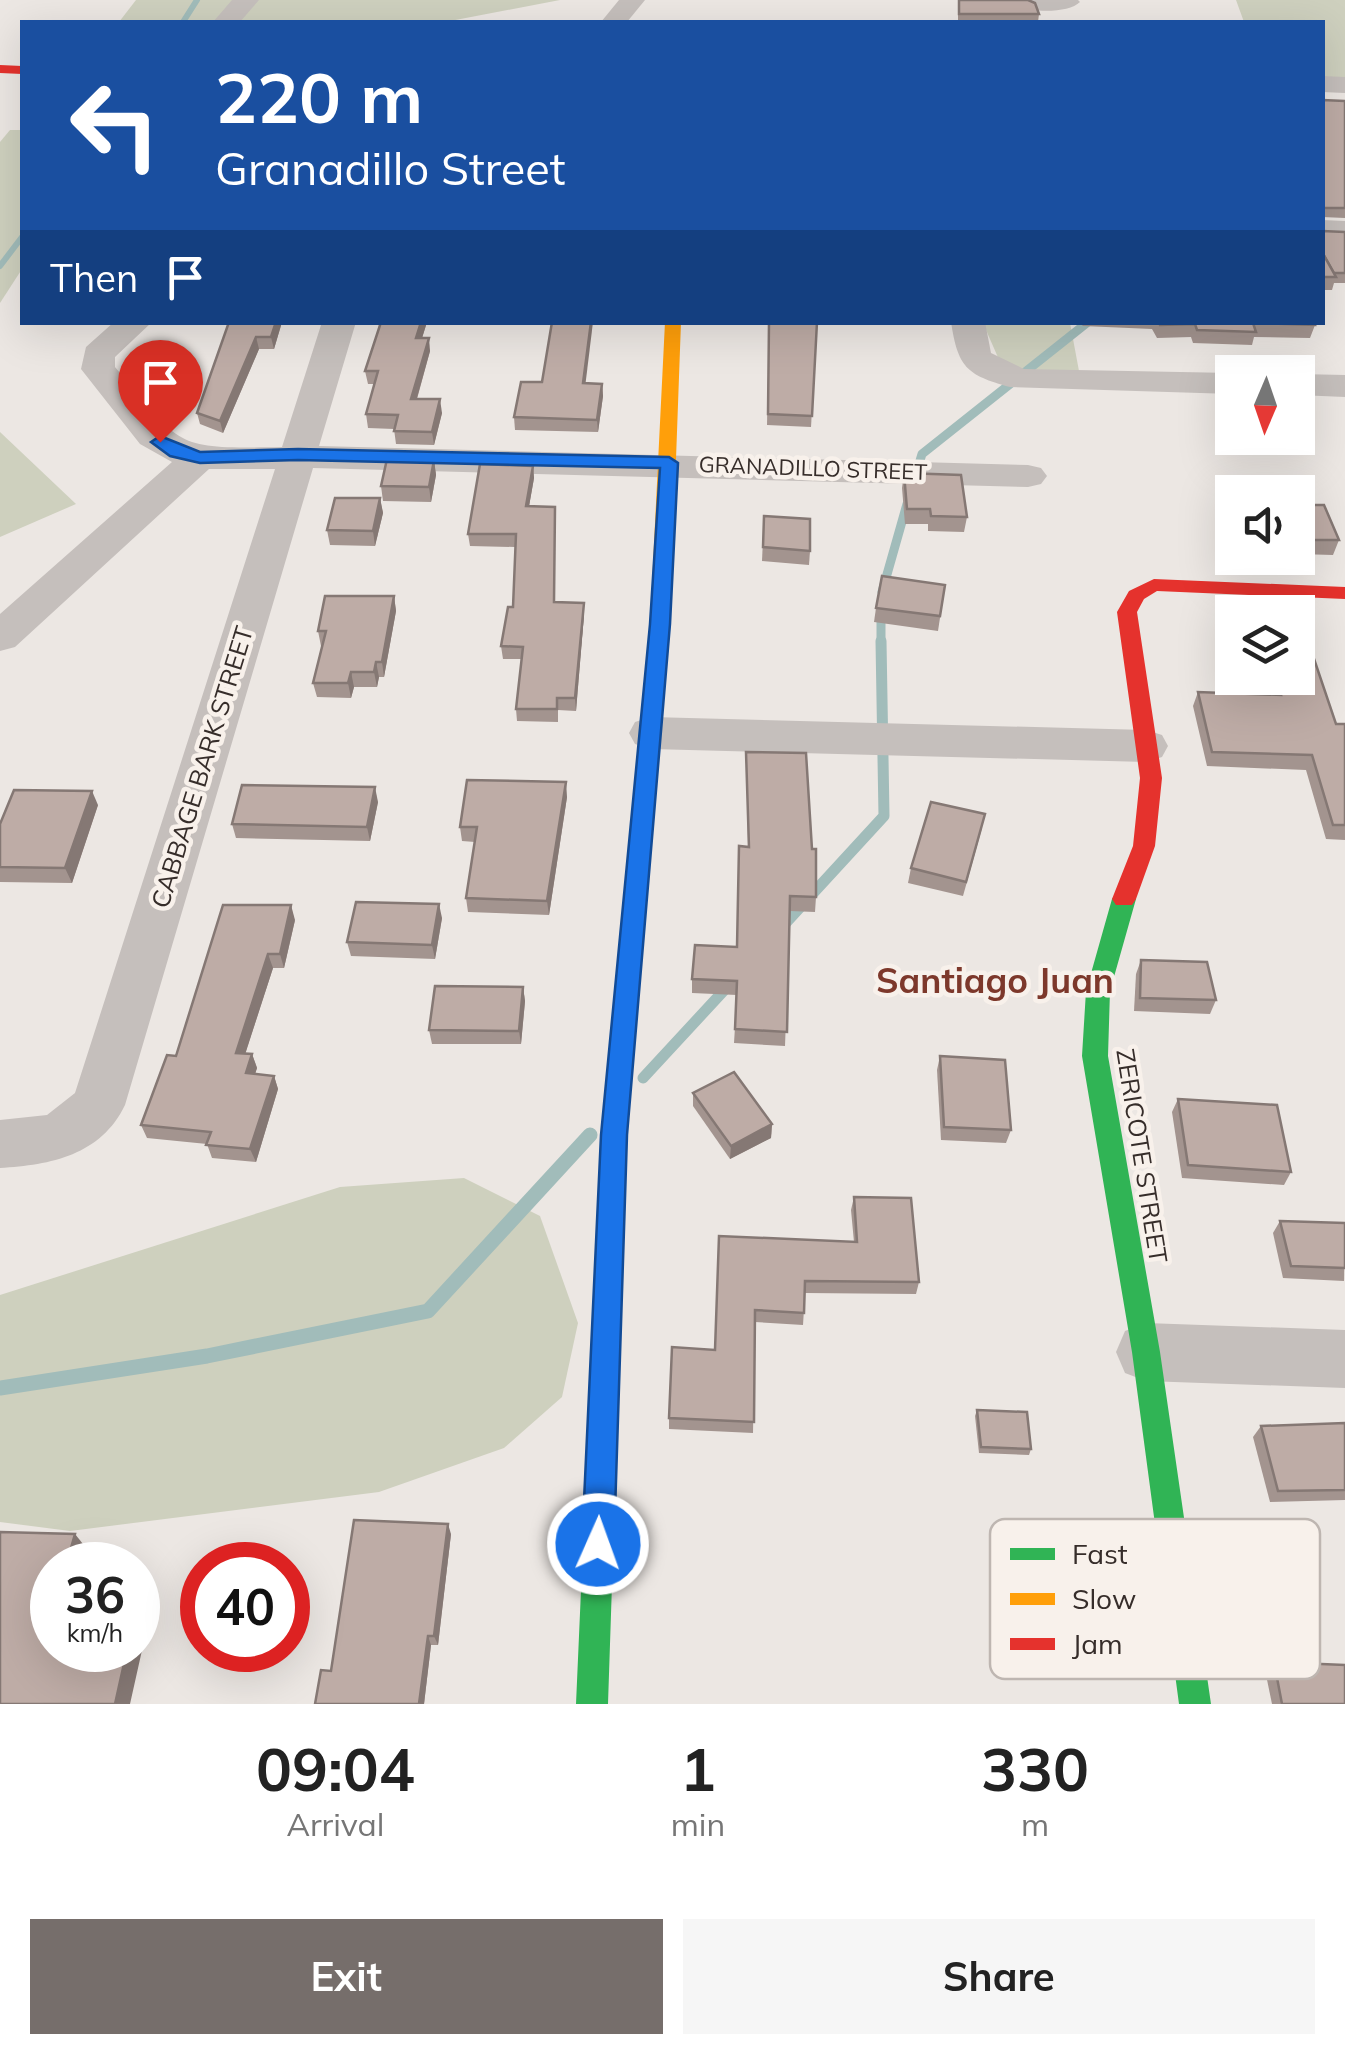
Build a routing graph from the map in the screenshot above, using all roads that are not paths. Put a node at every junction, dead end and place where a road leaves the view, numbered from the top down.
1 (246, 0) edge
2 (632, 0) edge
3 (1019, 0) edge
4 (1069, 8) edge
5 (228, 20) edge
6 (616, 20) edge
7 (131, 325) edge
8 (338, 325) edge
9 (674, 325) edge
10 (969, 325) edge
11 (1215, 384) edge
12 (1315, 385) edge
13 (1345, 386) edge
14 (298, 455) junction
15 (200, 457) junction
16 (669, 463) junction
17 (1028, 476) dead end
18 (1345, 592) edge
19 (0, 637) edge
20 (651, 733) junction
21 (1146, 746) junction
22 (0, 1144) edge
23 (1146, 1352) junction
24 (1345, 1359) edge
25 (1170, 1519) edge
26 (1192, 1679) edge
27 (592, 1704) edge
28 (1196, 1704) edge

1 - 5 street
2 - 6 street
3 - 4 street
7 - 15 street, GRANADILLO STREET
8 - 14 street, CABBAGE BARK STREET
9 - 16 street
10 - 11 street
12 - 13 street
14 - 15 street, GRANADILLO STREET
14 - 16 street, GRANADILLO STREET
14 - 22 street, CABBAGE BARK STREET
15 - 19 street
16 - 17 street, GRANADILLO STREET
16 - 20 street
18 - 21 street, ZERICOTE STREET
20 - 21 street
20 - 27 street
21 - 23 street, ZERICOTE STREET
23 - 24 street
23 - 25 street, ZERICOTE STREET
26 - 28 street, ZERICOTE STREET

